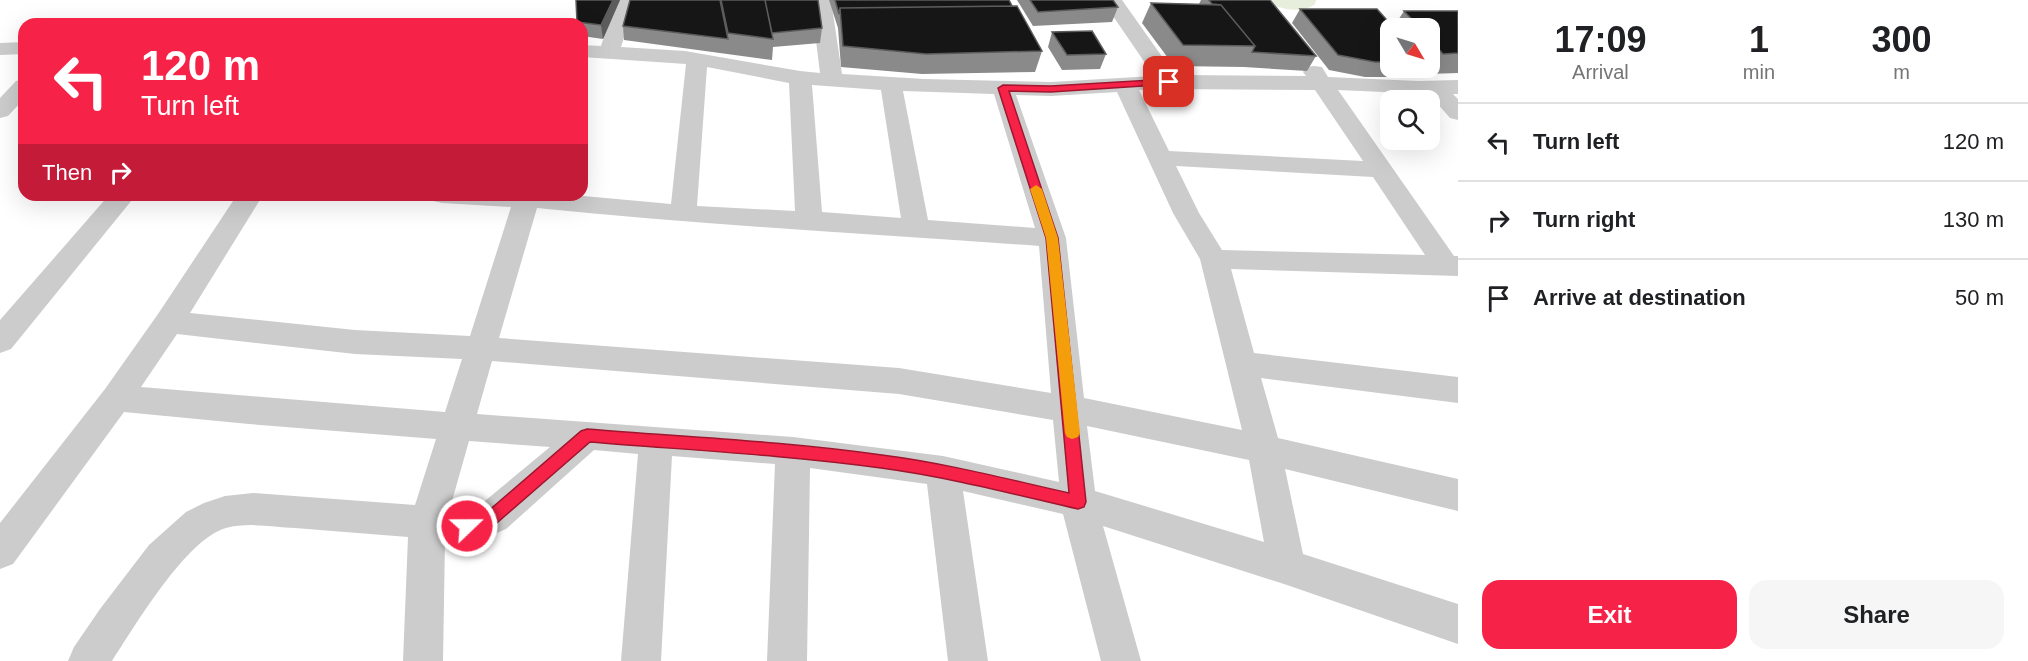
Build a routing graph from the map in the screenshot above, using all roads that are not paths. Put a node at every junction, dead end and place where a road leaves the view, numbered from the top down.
1 (626, 0) edge
2 (821, 0) edge
3 (1112, 0) edge
4 (18, 48) edge
5 (0, 49) edge
6 (588, 51) edge
7 (609, 52) junction
8 (1300, 56) edge
9 (696, 58) junction
10 (1040, 70) edge
11 (800, 78) junction
12 (1425, 78) edge
13 (832, 81) junction
14 (1169, 82) junction
15 (1322, 83) junction
16 (891, 84) junction
17 (1125, 85) junction
18 (1003, 88) junction
19 (1440, 88) edge
20 (1051, 89) junction
21 (18, 92) edge
22 (0, 111) edge
23 (1458, 113) edge
24 (1160, 158) junction
25 (1381, 170) junction
26 (118, 201) edge
27 (246, 201) edge
28 (527, 201) edge
29 (564, 201) edge
30 (682, 214) junction
31 (809, 220) junction
32 (916, 228) junction
33 (1052, 238) junction
34 (1214, 259) junction
35 (1452, 265) edge
36 (169, 322) junction
37 (0, 341) edge
38 (480, 348) junction
39 (1240, 363) junction
40 (1458, 390) edge
41 (116, 398) junction
42 (1070, 409) junction
43 (456, 426) junction
44 (587, 436) junction
45 (656, 440) junction
46 (1264, 449) junction
47 (793, 451) junction
48 (943, 471) junction
49 (1458, 495) edge
50 (1078, 502) junction
51 (427, 523) junction
52 (0, 552) edge
53 (1287, 567) junction
54 (1458, 624) edge
55 (88, 661) edge
56 (423, 661) edge
57 (641, 661) edge
58 (787, 661) edge
59 (968, 661) edge
60 (1121, 661) edge

1 - 7 street
2 - 13 street
3 - 14 street
4 - 5 street
6 - 7 street
7 - 9 street
8 - 15 street
9 - 11 street
9 - 30 street
10 - 20 street
11 - 13 street
11 - 31 street
12 - 19 street
13 - 16 street
14 - 15 street
14 - 17 street
15 - 19 street
15 - 25 street
16 - 18 street
16 - 32 street
17 - 20 street
17 - 24 street
18 - 20 street
18 - 33 street
19 - 23 street
21 - 22 street
24 - 25 street
24 - 34 street
25 - 35 street
26 - 37 street
27 - 36 street
28 - 38 street
29 - 30 street
30 - 31 street
31 - 32 street
32 - 33 street
33 - 42 street
34 - 35 street
34 - 39 street
36 - 38 street
36 - 41 street
38 - 42 street
38 - 43 street
39 - 40 street
39 - 46 street
41 - 43 street
41 - 52 street
42 - 46 street
42 - 50 street
43 - 44 street
43 - 51 street
44 - 45 street
44 - 51 street
45 - 47 street
45 - 57 street
46 - 49 street
46 - 53 street
47 - 48 street
47 - 58 street
48 - 50 street
48 - 59 street
50 - 53 street
50 - 60 street
51 - 55 street
51 - 56 street
53 - 54 street

